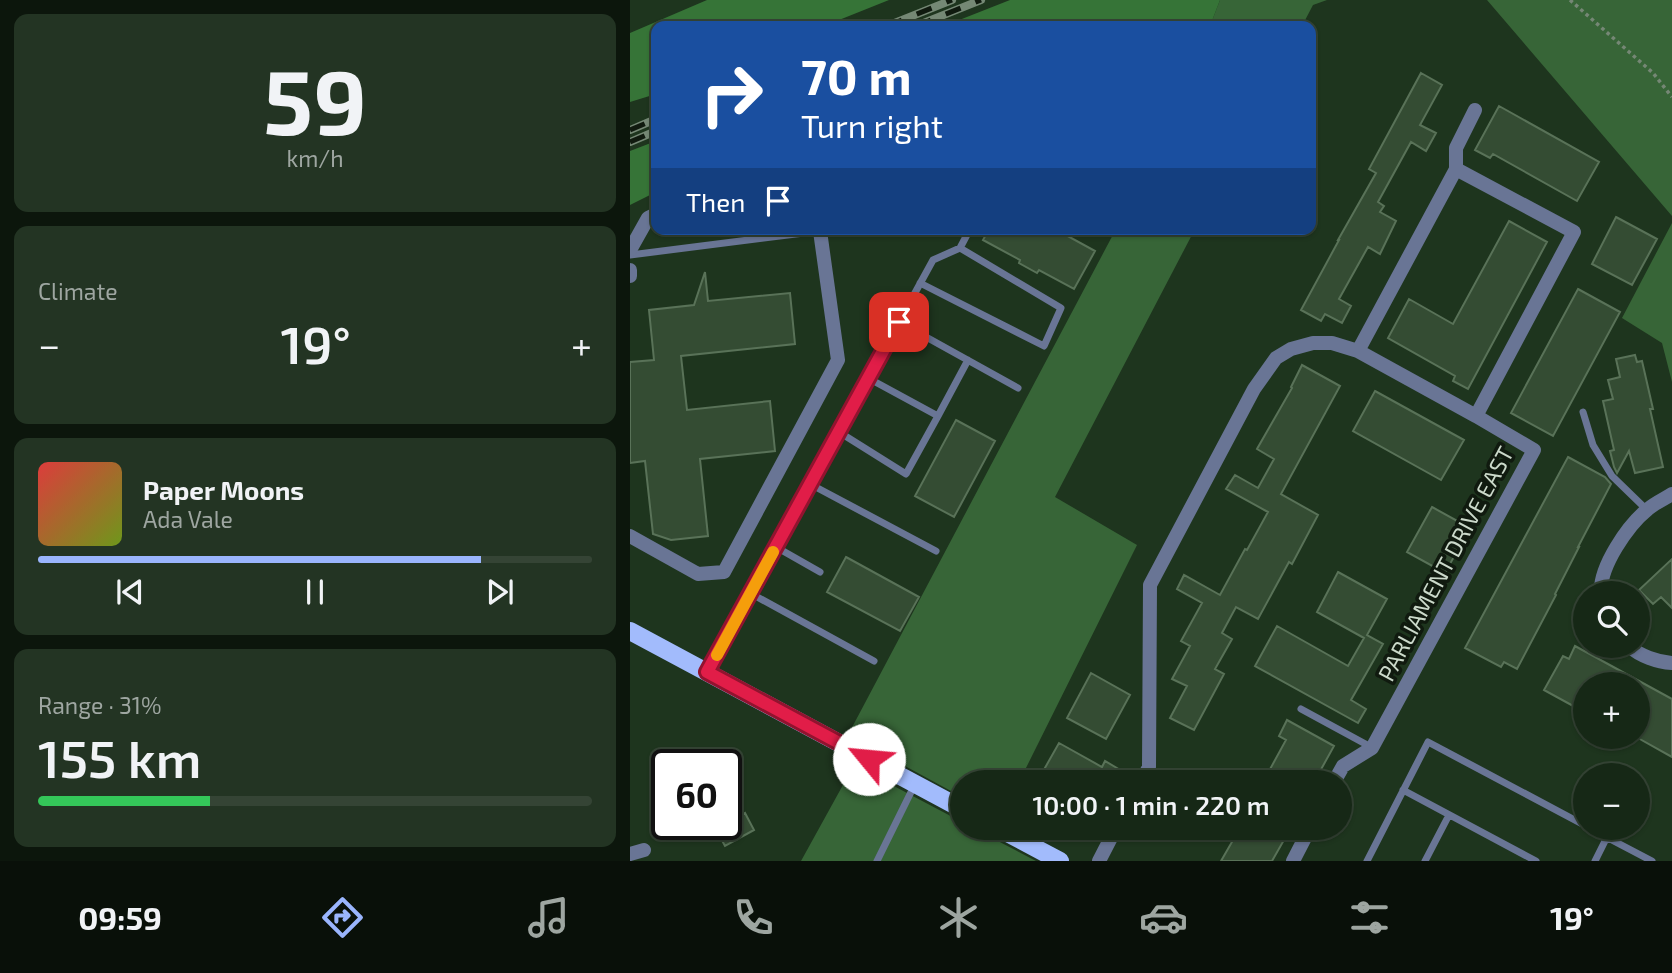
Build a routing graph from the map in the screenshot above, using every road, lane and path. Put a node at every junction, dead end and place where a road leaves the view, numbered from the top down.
1 (1570, 0) edge
2 (1672, 97) edge
3 (1475, 110) dead end
4 (1456, 169) junction
5 (651, 216) edge
6 (775, 235) edge
7 (819, 235) edge
8 (967, 235) edge
9 (960, 248) junction
10 (630, 252) edge
11 (630, 270) edge
12 (630, 276) edge
13 (920, 283) junction
14 (899, 322) junction
15 (1358, 351) junction
16 (968, 360) junction
17 (869, 378) junction
18 (1018, 388) dead end
19 (1583, 412) dead end
20 (938, 416) junction
21 (1476, 416) junction
22 (839, 432) junction
23 (810, 484) junction
24 (1672, 494) edge
25 (1647, 510) junction
26 (630, 536) edge
27 (776, 547) junction
28 (936, 551) dead end
29 (820, 572) dead end
30 (1602, 581) edge
31 (750, 593) junction
32 (630, 631) edge
33 (1650, 658) edge
34 (874, 661) dead end
35 (1672, 663) edge
36 (707, 672) junction
37 (1301, 709) dead end
38 (1373, 748) junction
39 (1147, 770) edge
40 (1341, 770) edge
41 (915, 783) junction
42 (1403, 790) junction
43 (950, 802) edge
44 (1449, 815) junction
45 (1573, 820) edge
46 (1021, 840) edge
47 (1110, 840) edge
48 (1304, 840) edge
49 (1606, 840) edge
50 (1613, 840) edge
51 (877, 861) edge
52 (1060, 861) edge
53 (1099, 861) edge
54 (1293, 861) edge
55 (1367, 861) edge
56 (1425, 861) edge
57 (1536, 861) edge
58 (1595, 861) edge
59 (1652, 861) edge

1 - 2 path
3 - 4 street
4 - 15 street
4 - 21 street, PARLIAMENT DRIVE EAST
5 - 10 street
6 - 10 lane
7 - 26 street
8 - 9 lane
9 - 13 lane
9 - 13 lane
11 - 12 street
13 - 14 lane
14 - 16 lane
14 - 17 lane
15 - 21 street
15 - 39 street
16 - 18 lane
16 - 20 lane
17 - 20 lane
17 - 22 lane
19 - 25 lane
20 - 22 lane
21 - 38 street, PARLIAMENT DRIVE EAST
22 - 23 lane
23 - 27 lane
23 - 28 lane
24 - 25 street
25 - 30 street
27 - 29 lane
27 - 31 lane
31 - 34 lane
31 - 36 lane
32 - 36 main road
33 - 35 street
36 - 41 main road
37 - 38 lane
38 - 40 street
41 - 43 main road
41 - 51 lane
42 - 44 lane
42 - 45 lane
42 - 55 lane
44 - 56 lane
44 - 57 lane
46 - 52 main road
47 - 53 street
48 - 54 street
49 - 58 lane
50 - 59 lane

